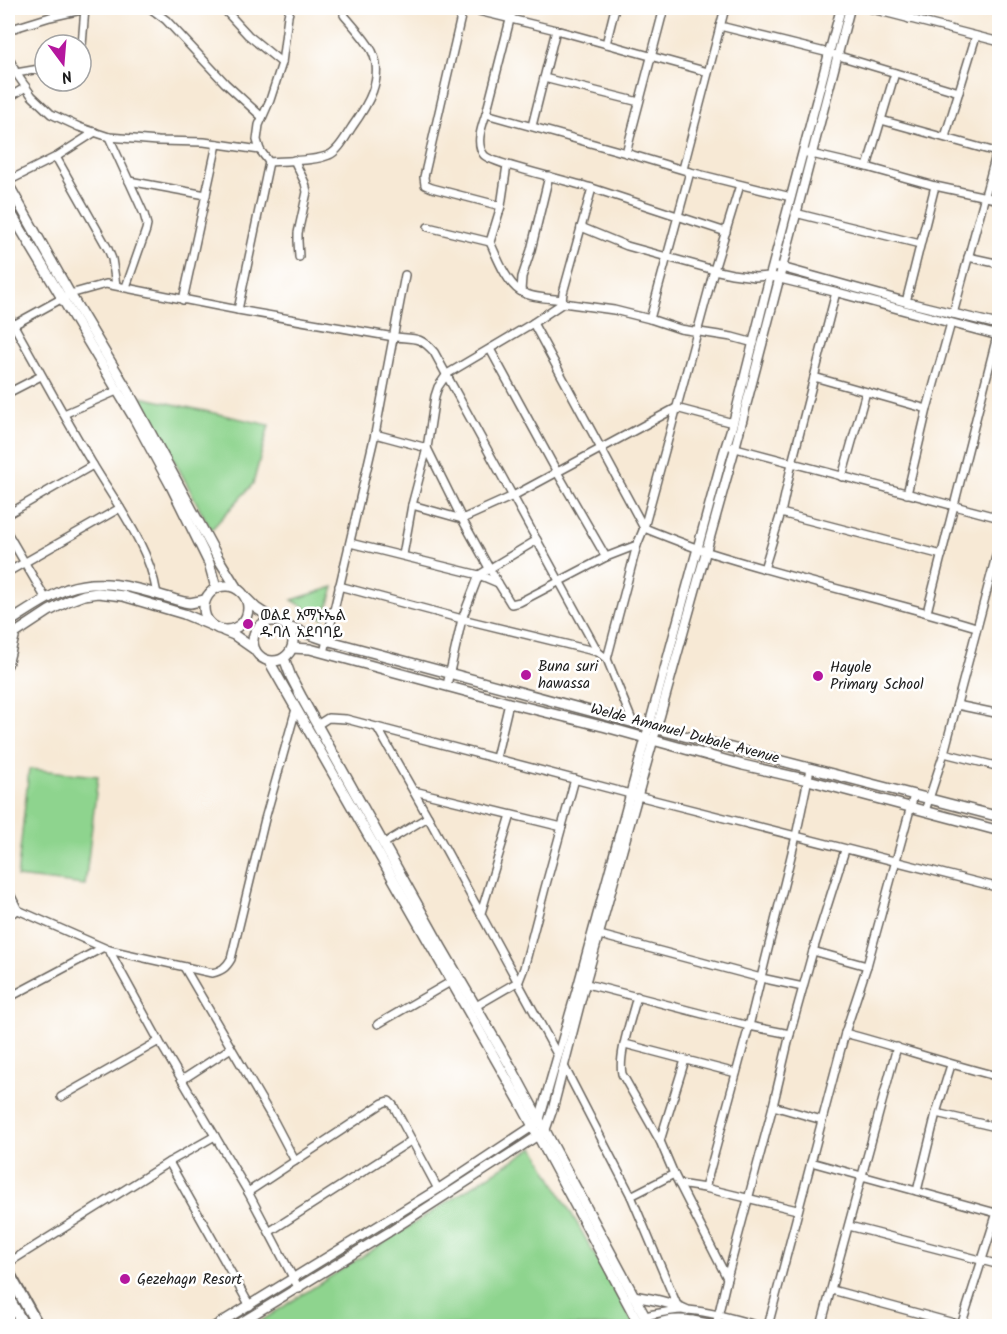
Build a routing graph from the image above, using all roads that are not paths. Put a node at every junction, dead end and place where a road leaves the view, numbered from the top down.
1 (87, 8) edge
2 (150, 8) edge
3 (223, 8) edge
4 (290, 8) edge
5 (464, 8) edge
6 (513, 8) edge
7 (615, 8) edge
8 (664, 8) edge
9 (725, 8) edge
10 (841, 8) edge
11 (850, 8) edge
12 (868, 8) edge
13 (912, 8) edge
14 (344, 15) dead end
15 (510, 18) junction
16 (909, 19) junction
17 (720, 26) junction
18 (8, 30) edge
19 (556, 30) junction
20 (84, 33) edge
21 (976, 36) junction
22 (999, 42) edge
23 (606, 44) junction
24 (833, 54) junction
25 (8, 56) edge
26 (651, 56) junction
27 (282, 63) junction
28 (33, 70) edge
29 (708, 72) junction
30 (16, 73) junction
31 (895, 73) junction
32 (544, 78) junction
33 (26, 87) junction
34 (959, 92) junction
35 (8, 98) edge
36 (639, 102) junction
37 (486, 114) junction
38 (262, 117) junction
39 (881, 120) junction
40 (531, 126) junction
41 (95, 132) junction
42 (109, 137) junction
43 (945, 137) junction
44 (999, 140) edge
45 (217, 144) junction
46 (260, 150) junction
47 (996, 152) junction
48 (627, 153) junction
49 (807, 154) junction
50 (56, 157) junction
51 (294, 160) junction
52 (269, 162) junction
53 (507, 165) junction
54 (867, 167) junction
55 (686, 171) junction
56 (549, 176) junction
57 (129, 181) junction
58 (8, 182) edge
59 (740, 185) junction
60 (935, 186) junction
61 (592, 188) junction
62 (206, 195) junction
63 (984, 196) junction
64 (791, 197) junction
65 (999, 200) edge
66 (501, 206) junction
67 (8, 208) edge
68 (795, 213) junction
69 (678, 216) junction
70 (428, 227) dead end
71 (581, 227) junction
72 (726, 232) junction
73 (490, 242) junction
74 (920, 244) junction
75 (299, 257) dead end
76 (666, 257) junction
77 (968, 257) junction
78 (999, 264) edge
79 (777, 267) junction
80 (714, 270) junction
81 (405, 274) dead end
82 (774, 277) junction
83 (116, 285) junction
84 (126, 287) junction
85 (521, 291) junction
86 (836, 292) junction
87 (65, 296) junction
88 (183, 300) junction
89 (562, 301) junction
90 (906, 302) junction
91 (238, 310) junction
92 (8, 315) edge
93 (952, 318) junction
94 (650, 319) junction
95 (533, 324) junction
96 (999, 325) edge
97 (10, 326) edge
98 (698, 332) junction
99 (998, 336) edge
100 (394, 337) junction
101 (754, 343) junction
102 (490, 349) junction
103 (447, 374) junction
104 (41, 376) junction
105 (814, 377) junction
106 (117, 390) junction
107 (128, 391) junction
108 (866, 392) junction
109 (8, 393) edge
110 (676, 408) junction
111 (927, 409) junction
112 (64, 414) junction
113 (733, 423) junction
114 (375, 434) junction
115 (730, 446) junction
116 (427, 448) junction
117 (600, 448) junction
118 (792, 464) junction
119 (93, 465) junction
120 (557, 472) junction
121 (842, 477) junction
122 (907, 494) junction
123 (513, 496) junction
124 (412, 505) junction
125 (954, 507) junction
126 (120, 508) junction
127 (781, 513) junction
128 (8, 514) edge
129 (999, 518) edge
130 (462, 519) junction
131 (644, 528) junction
132 (8, 534) edge
133 (537, 540) junction
134 (999, 541) edge
135 (350, 543) junction
136 (637, 545) junction
137 (702, 550) junction
138 (403, 555) junction
139 (942, 555) junction
140 (606, 557) junction
141 (25, 562) junction
142 (489, 568) junction
143 (764, 569) junction
144 (996, 569) edge
145 (8, 572) edge
146 (479, 574) junction
147 (560, 581) junction
148 (498, 584) junction
149 (339, 586) junction
150 (236, 587) junction
151 (216, 588) junction
152 (157, 594) junction
153 (50, 597) junction
154 (247, 598) junction
155 (205, 600) junction
156 (61, 604) junction
157 (927, 612) junction
158 (462, 620) junction
159 (276, 621) junction
160 (8, 623) edge
161 (288, 627) junction
162 (976, 627) junction
163 (217, 628) junction
164 (12, 635) edge
165 (326, 640) junction
166 (292, 648) junction
167 (254, 649) junction
168 (598, 652) junction
169 (324, 653) junction
170 (284, 658) junction
171 (607, 659) junction
172 (269, 661) junction
173 (8, 665) edge
174 (449, 673) junction
175 (447, 685) junction
176 (509, 703) junction
177 (562, 704) junction
178 (957, 705) junction
179 (296, 709) junction
180 (999, 714) edge
181 (559, 715) junction
182 (633, 723) junction
183 (317, 725) junction
184 (377, 728) junction
185 (653, 728) junction
186 (650, 739) junction
187 (944, 753) junction
188 (496, 758) junction
189 (999, 767) edge
190 (810, 769) junction
191 (575, 779) junction
192 (808, 780) junction
193 (414, 791) junction
194 (634, 795) junction
195 (914, 795) junction
196 (929, 799) junction
197 (912, 807) junction
198 (925, 811) junction
199 (511, 815) junction
200 (428, 817) junction
201 (999, 817) edge
202 (562, 827) junction
203 (999, 831) edge
204 (796, 836) junction
205 (383, 844) junction
206 (846, 849) junction
207 (895, 861) junction
208 (999, 888) edge
209 (8, 890) edge
210 (18, 910) junction
211 (481, 914) junction
212 (8, 915) edge
213 (596, 934) junction
214 (105, 949) junction
215 (813, 951) junction
216 (867, 966) junction
217 (184, 967) junction
218 (761, 978) junction
219 (452, 981) junction
220 (519, 981) junction
221 (582, 983) junction
222 (803, 987) junction
223 (637, 996) junction
224 (8, 998) edge
225 (476, 1006) junction
226 (378, 1024) dead end
227 (749, 1026) junction
228 (845, 1033) junction
229 (790, 1034) junction
230 (159, 1041) junction
231 (625, 1044) junction
232 (897, 1047) junction
233 (231, 1048) junction
234 (558, 1056) junction
235 (685, 1060) junction
236 (951, 1065) junction
237 (563, 1066) junction
238 (736, 1073) junction
239 (999, 1077) edge
240 (182, 1080) junction
241 (61, 1097) dead end
242 (773, 1106) junction
243 (936, 1113) junction
244 (822, 1120) junction
245 (536, 1124) junction
246 (999, 1128) edge
247 (541, 1133) junction
248 (215, 1136) junction
249 (412, 1140) junction
250 (660, 1141) junction
251 (295, 1161) junction
252 (169, 1162) junction
253 (812, 1162) junction
254 (674, 1174) junction
255 (862, 1176) junction
256 (680, 1184) junction
257 (438, 1188) junction
258 (705, 1188) junction
259 (917, 1191) junction
260 (248, 1192) junction
261 (631, 1196) junction
262 (748, 1198) junction
263 (999, 1203) edge
264 (797, 1210) junction
265 (996, 1214) junction
266 (849, 1226) junction
267 (269, 1232) junction
268 (982, 1260) junction
269 (8, 1263) edge
270 (999, 1265) edge
271 (8, 1272) edge
272 (727, 1278) junction
273 (293, 1279) junction
274 (299, 1288) junction
275 (832, 1290) junction
276 (633, 1296) junction
277 (8, 1297) edge
278 (250, 1305) junction
279 (682, 1308) junction
280 (718, 1315) junction
281 (693, 1321) junction
282 (646, 1324) edge
283 (24, 1326) edge
284 (38, 1326) edge
285 (215, 1326) edge
286 (235, 1326) edge
287 (680, 1326) edge
288 (719, 1326) edge
289 (759, 1326) edge
290 (768, 1326) edge
291 (821, 1326) edge
292 (961, 1326) edge

1 - 18 street
1 - 20 street
2 - 38 street
3 - 27 street
4 - 27 street
5 - 15 street
5 - 66 street
6 - 15 street
7 - 23 street
8 - 26 street
9 - 17 street
10 - 24 street
11 - 24 street
12 - 16 street
13 - 16 street
14 - 51 street
15 - 19 street
15 - 37 street
16 - 21 street
17 - 24 street
17 - 29 street
19 - 23 street
19 - 32 street
21 - 22 street
21 - 34 street
23 - 26 street
24 - 31 street
24 - 49 street
25 - 30 street
26 - 29 street
26 - 36 street
27 - 38 street
28 - 30 street
29 - 55 street
30 - 33 street
31 - 34 street
31 - 39 street
32 - 36 street
32 - 40 street
33 - 35 street
33 - 41 street
34 - 43 street
36 - 48 street
37 - 40 street
37 - 53 street
38 - 46 street
39 - 43 street
39 - 54 street
40 - 48 street
41 - 42 street
41 - 50 street
42 - 45 street
42 - 57 street
43 - 47 street
44 - 47 street
45 - 46 street
45 - 62 street
46 - 52 street
47 - 63 street
48 - 55 street
49 - 54 street
49 - 64 street
49 - 68 street
50 - 58 street
50 - 83 street
51 - 52 street
51 - 75 street
52 - 91 street
53 - 56 street
53 - 66 street
54 - 60 street
55 - 59 street
55 - 69 street
56 - 61 street
56 - 85 street
57 - 62 street
57 - 84 street
58 - 87 main road
59 - 64 street
59 - 72 street
60 - 63 street
60 - 74 street
61 - 69 street
61 - 71 street
62 - 88 street
63 - 65 street
63 - 77 street
64 - 79 street
66 - 73 street
67 - 87 main road
68 - 74 street
68 - 79 street
69 - 72 street
69 - 76 street
70 - 73 street
71 - 76 street
71 - 89 street
72 - 80 street
73 - 85 street
74 - 90 street
76 - 80 street
76 - 94 street
77 - 78 street
77 - 93 street
79 - 82 street
79 - 90 street
80 - 82 street
80 - 98 street
81 - 100 street
82 - 86 street
82 - 101 street
82 - 115 street
83 - 84 street
83 - 87 street
84 - 88 street
85 - 89 street
86 - 93 street
86 - 105 street
87 - 97 street
87 - 106 main road
87 - 107 main road
88 - 91 street
89 - 94 street
89 - 95 street
90 - 93 street
91 - 100 street
92 - 97 street
93 - 96 street
93 - 99 street
93 - 111 street
94 - 98 street
95 - 102 street
95 - 117 street
97 - 104 street
98 - 101 street
98 - 110 street
99 - 125 street
100 - 103 street
100 - 114 street
101 - 113 street
102 - 103 street
102 - 120 street
103 - 116 street
103 - 123 street
104 - 109 street
104 - 112 street
105 - 108 street
105 - 118 street
106 - 107 street
106 - 112 street
106 - 151 main road
107 - 150 main road
108 - 111 street
108 - 121 street
110 - 113 street
110 - 117 street
110 - 131 street
111 - 122 street
112 - 119 street
113 - 115 street
114 - 116 street
114 - 135 street
115 - 118 street
115 - 137 street
116 - 124 street
116 - 130 street
117 - 120 street
117 - 131 street
118 - 121 street
118 - 127 street
119 - 126 street
119 - 128 street
120 - 123 street
120 - 140 street
121 - 122 street
122 - 125 street
123 - 130 street
123 - 133 street
124 - 130 street
124 - 138 street
125 - 129 street
125 - 139 street
126 - 141 street
126 - 152 street
127 - 139 street
127 - 143 street
130 - 142 street
131 - 136 street
131 - 137 street
132 - 141 street
133 - 142 street
133 - 147 street
134 - 144 street
135 - 138 street
135 - 149 street
136 - 140 street
136 - 171 street
137 - 143 street
137 - 185 street
138 - 146 street
139 - 157 street
140 - 147 street
141 - 145 street
141 - 153 street
142 - 146 street
142 - 148 street
143 - 157 street
144 - 162 street
146 - 148 street
146 - 158 street
147 - 148 street
147 - 168 street
149 - 158 street
149 - 165 street
150 - 151 main road
150 - 154 main road
151 - 155 main road
152 - 153 main road
152 - 155 main road
153 - 156 main road
153 - 160 main road
154 - 159 main road
154 - 163 main road
155 - 163 main road
156 - 163 main road
156 - 164 main road
157 - 162 street
158 - 168 street
158 - 174 street
159 - 161 main road
159 - 167 main road
161 - 165 main road
161 - 166 main road
162 - 178 street
163 - 167 main road
164 - 173 street
165 - 169 street
165 - 174 main road
166 - 169 main road, Welde Amanuel Dubale Avenue
166 - 170 main road
167 - 172 main road
168 - 171 street
169 - 175 main road, Welde Amanuel Dubale Avenue
170 - 172 main road
170 - 183 main road
171 - 182 street
172 - 179 main road
174 - 175 street
174 - 177 main road
175 - 176 main road, Welde Amanuel Dubale Avenue
176 - 181 main road, Welde Amanuel Dubale Avenue
176 - 188 street
177 - 181 main road
177 - 182 main road
178 - 180 street
178 - 187 street
179 - 217 street
179 - 219 main road
181 - 186 main road, Welde Amanuel Dubale Avenue
182 - 185 main road
183 - 184 street
183 - 205 main road
184 - 188 street
184 - 193 street
185 - 186 street
185 - 190 main road
186 - 192 main road, Welde Amanuel Dubale Avenue
186 - 194 street
187 - 189 street
187 - 196 street
188 - 191 street
190 - 192 street
190 - 195 main road
191 - 194 street
191 - 202 street
192 - 197 main road, Welde Amanuel Dubale Avenue
192 - 204 street
193 - 199 street
193 - 200 street
194 - 204 street
194 - 213 street
195 - 196 main road
195 - 197 street
196 - 198 street
196 - 201 main road
197 - 198 main road, Welde Amanuel Dubale Avenue
197 - 207 street
198 - 203 main road, Welde Amanuel Dubale Avenue
199 - 202 street
199 - 211 street
200 - 205 street
200 - 211 street
202 - 220 street
204 - 206 street
204 - 218 street
205 - 225 main road
206 - 207 street
206 - 215 street
207 - 208 street
207 - 216 street
209 - 210 street
210 - 212 street
210 - 214 street
211 - 220 street
213 - 218 street
213 - 221 street
214 - 217 street
214 - 224 street
214 - 230 street
215 - 216 street
215 - 222 street
216 - 228 street
217 - 233 street
218 - 222 street
218 - 227 street
219 - 226 street
219 - 245 main road
220 - 225 street
220 - 234 street
221 - 223 street
221 - 234 street
221 - 237 street
222 - 229 street
223 - 227 street
223 - 231 street
225 - 245 main road
227 - 229 street
227 - 238 street
228 - 232 street
228 - 244 street
229 - 242 street
230 - 240 street
230 - 241 street
231 - 235 street
231 - 250 street
232 - 236 street
232 - 255 street
233 - 240 street
233 - 251 street
234 - 237 street
234 - 245 street
235 - 238 street
235 - 250 street
236 - 239 street
236 - 243 street
237 - 247 street
237 - 261 street
238 - 258 street
240 - 248 street
242 - 244 street
242 - 262 street
243 - 246 street
243 - 259 street
244 - 253 street
245 - 247 main road
245 - 257 street
247 - 274 street
247 - 276 main road
247 - 282 main road
248 - 252 street
248 - 260 street
249 - 251 street
249 - 257 street
249 - 267 street
250 - 254 street
251 - 260 street
252 - 269 street
252 - 278 street
253 - 255 street
253 - 264 street
254 - 256 street
254 - 261 street
255 - 259 street
255 - 266 street
256 - 258 street
256 - 272 street
257 - 273 street
258 - 262 street
259 - 265 street
260 - 267 street
261 - 279 street
262 - 264 street
262 - 272 street
263 - 265 street
264 - 290 street
265 - 268 street
266 - 268 street
266 - 275 street
267 - 273 street
268 - 270 street
268 - 292 street
271 - 284 highway
272 - 280 street
273 - 274 street
273 - 278 street
274 - 286 street
275 - 291 street
275 - 292 street
276 - 279 main road
276 - 282 main road
277 - 283 highway
278 - 285 street
279 - 280 street
279 - 282 street
280 - 288 street
280 - 289 street
281 - 282 street
281 - 287 main road
281 - 288 street

